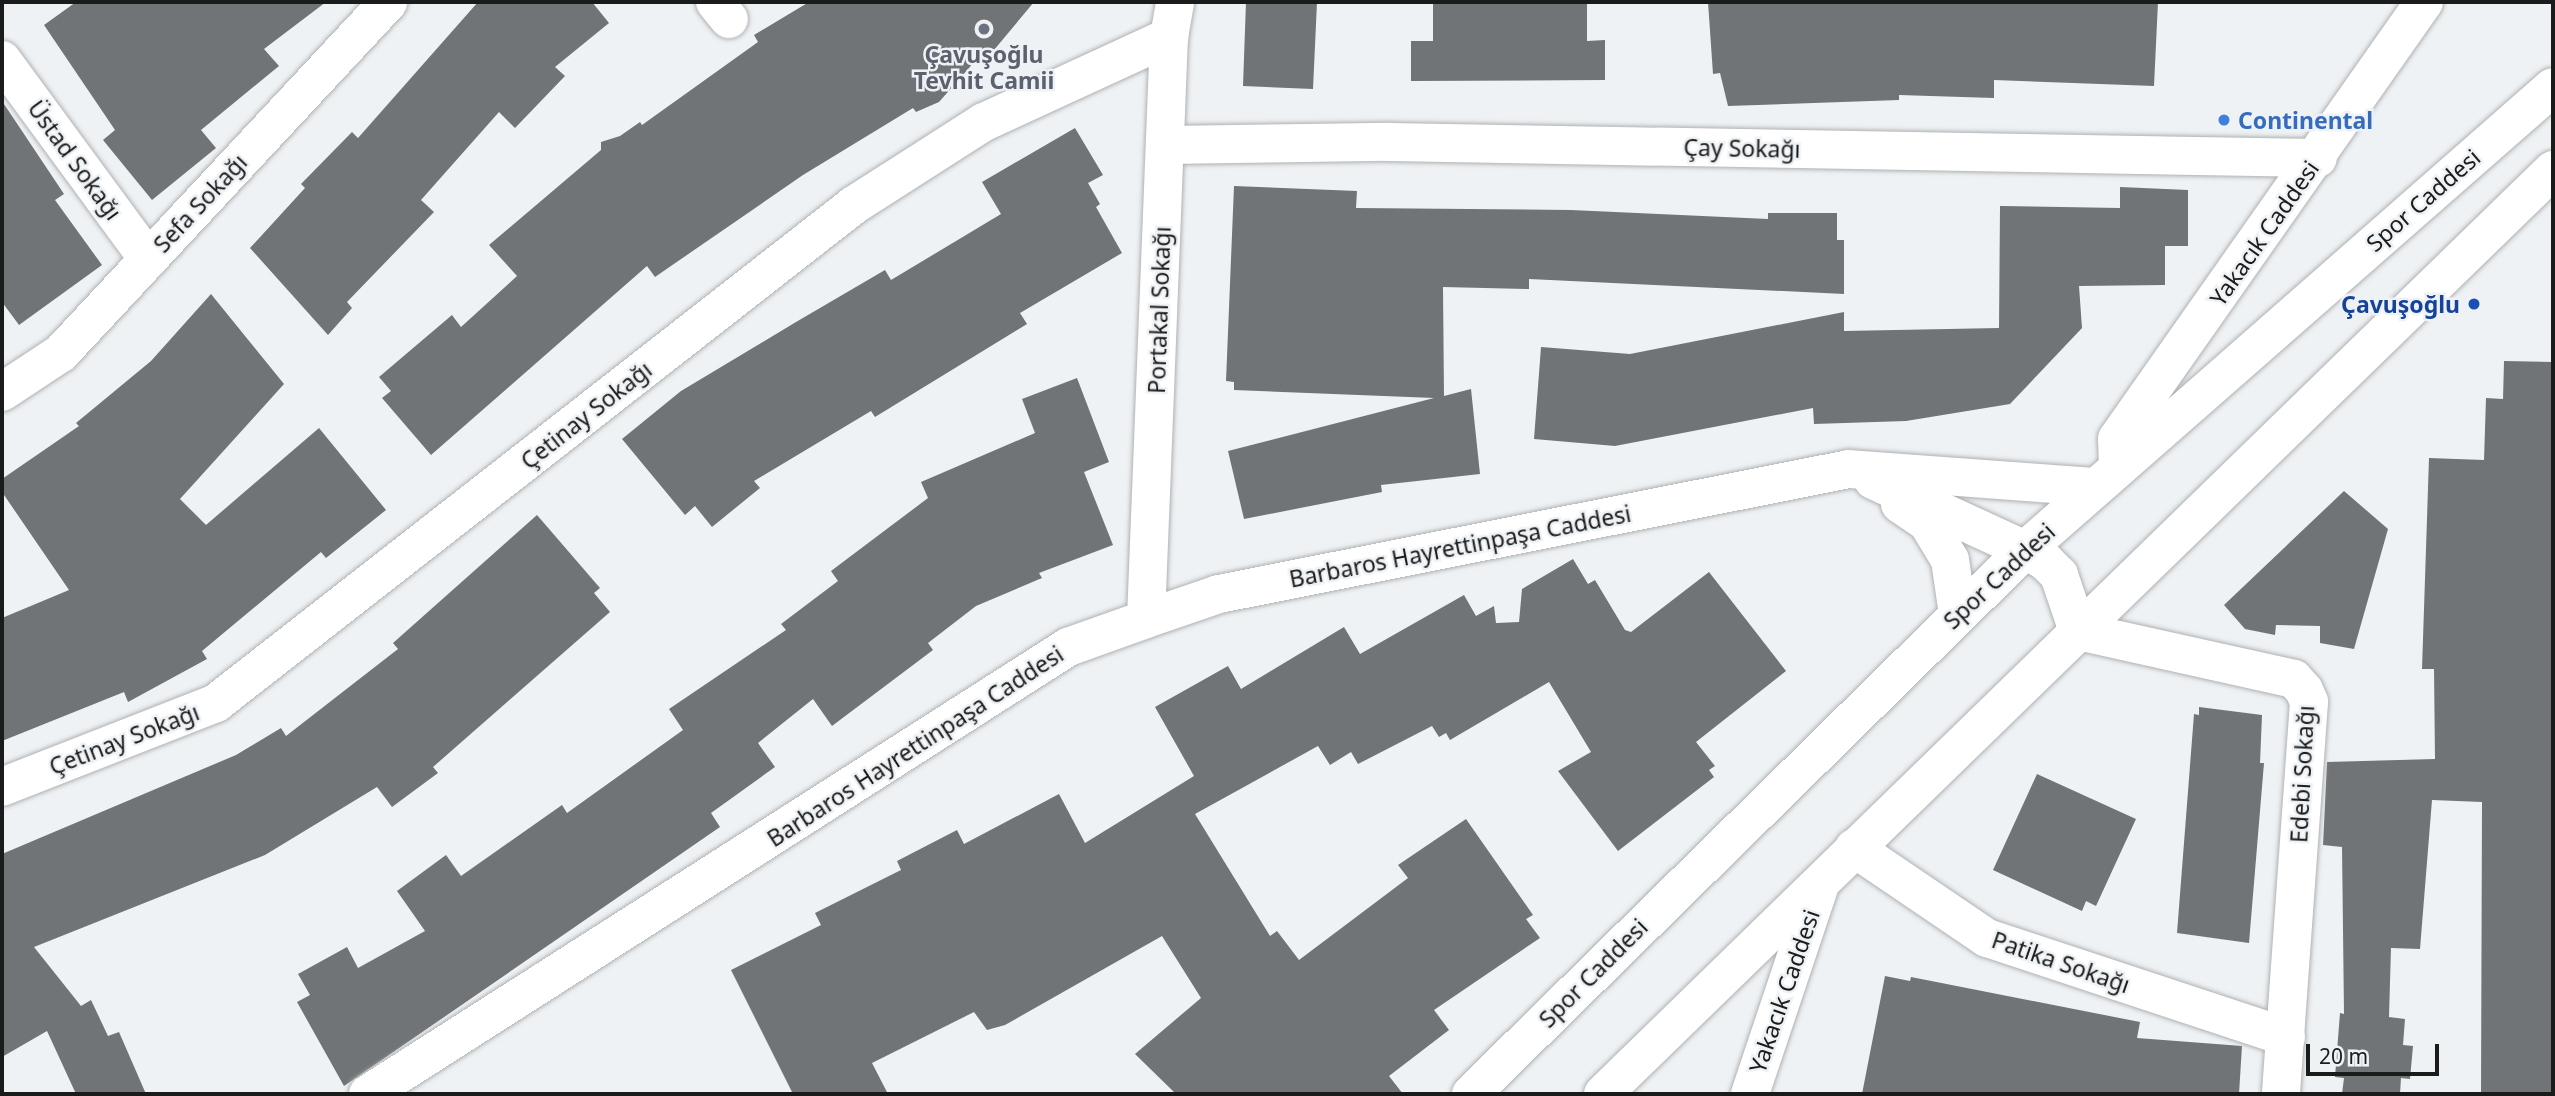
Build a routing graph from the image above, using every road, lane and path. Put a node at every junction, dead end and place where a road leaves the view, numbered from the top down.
1 (388, 2) edge
2 (2424, 2) edge
3 (1172, 20) edge
4 (2, 60) edge
5 (2553, 87) edge
6 (1166, 145) junction
7 (2318, 158) junction
8 (2553, 170) edge
9 (148, 259) junction
10 (2, 392) edge
11 (1849, 469) junction
12 (2106, 476) junction
13 (2025, 550) junction
14 (1958, 614) junction
15 (1146, 619) junction
16 (2078, 631) junction
17 (2, 787) edge
18 (1854, 848) junction
19 (1819, 888) junction
20 (2286, 1037) junction
21 (368, 1094) edge
22 (1471, 1094) edge
23 (1603, 1094) edge
24 (1750, 1094) edge
25 (2281, 1094) edge

1 - 9 street, Sefa Sokağı
2 - 7 street, Yakacık Caddesi
3 - 6 street, Portakal Sokağı
3 - 17 street, Çetinay Sokağı
4 - 9 street, Üstad Sokağı
5 - 12 street, Spor Caddesi
6 - 7 street, Çay Sokağı
6 - 15 street, Portakal Sokağı
7 - 12 street, Yakacık Caddesi
8 - 16 street
9 - 10 street, Sefa Sokağı
11 - 12 street, Barbaros Hayrettinpaşa Caddesi
11 - 13 street
11 - 14 street
11 - 15 street, Barbaros Hayrettinpaşa Caddesi
12 - 13 street, Spor Caddesi
13 - 14 street, Spor Caddesi
13 - 16 street
14 - 22 street, Spor Caddesi
15 - 21 street, Barbaros Hayrettinpaşa Caddesi
16 - 18 street
16 - 20 street, Edebi Sokağı
18 - 19 street
18 - 20 street, Patika Sokağı
19 - 23 street
19 - 24 street, Yakacık Caddesi
20 - 25 street, Edebi Sokağı

